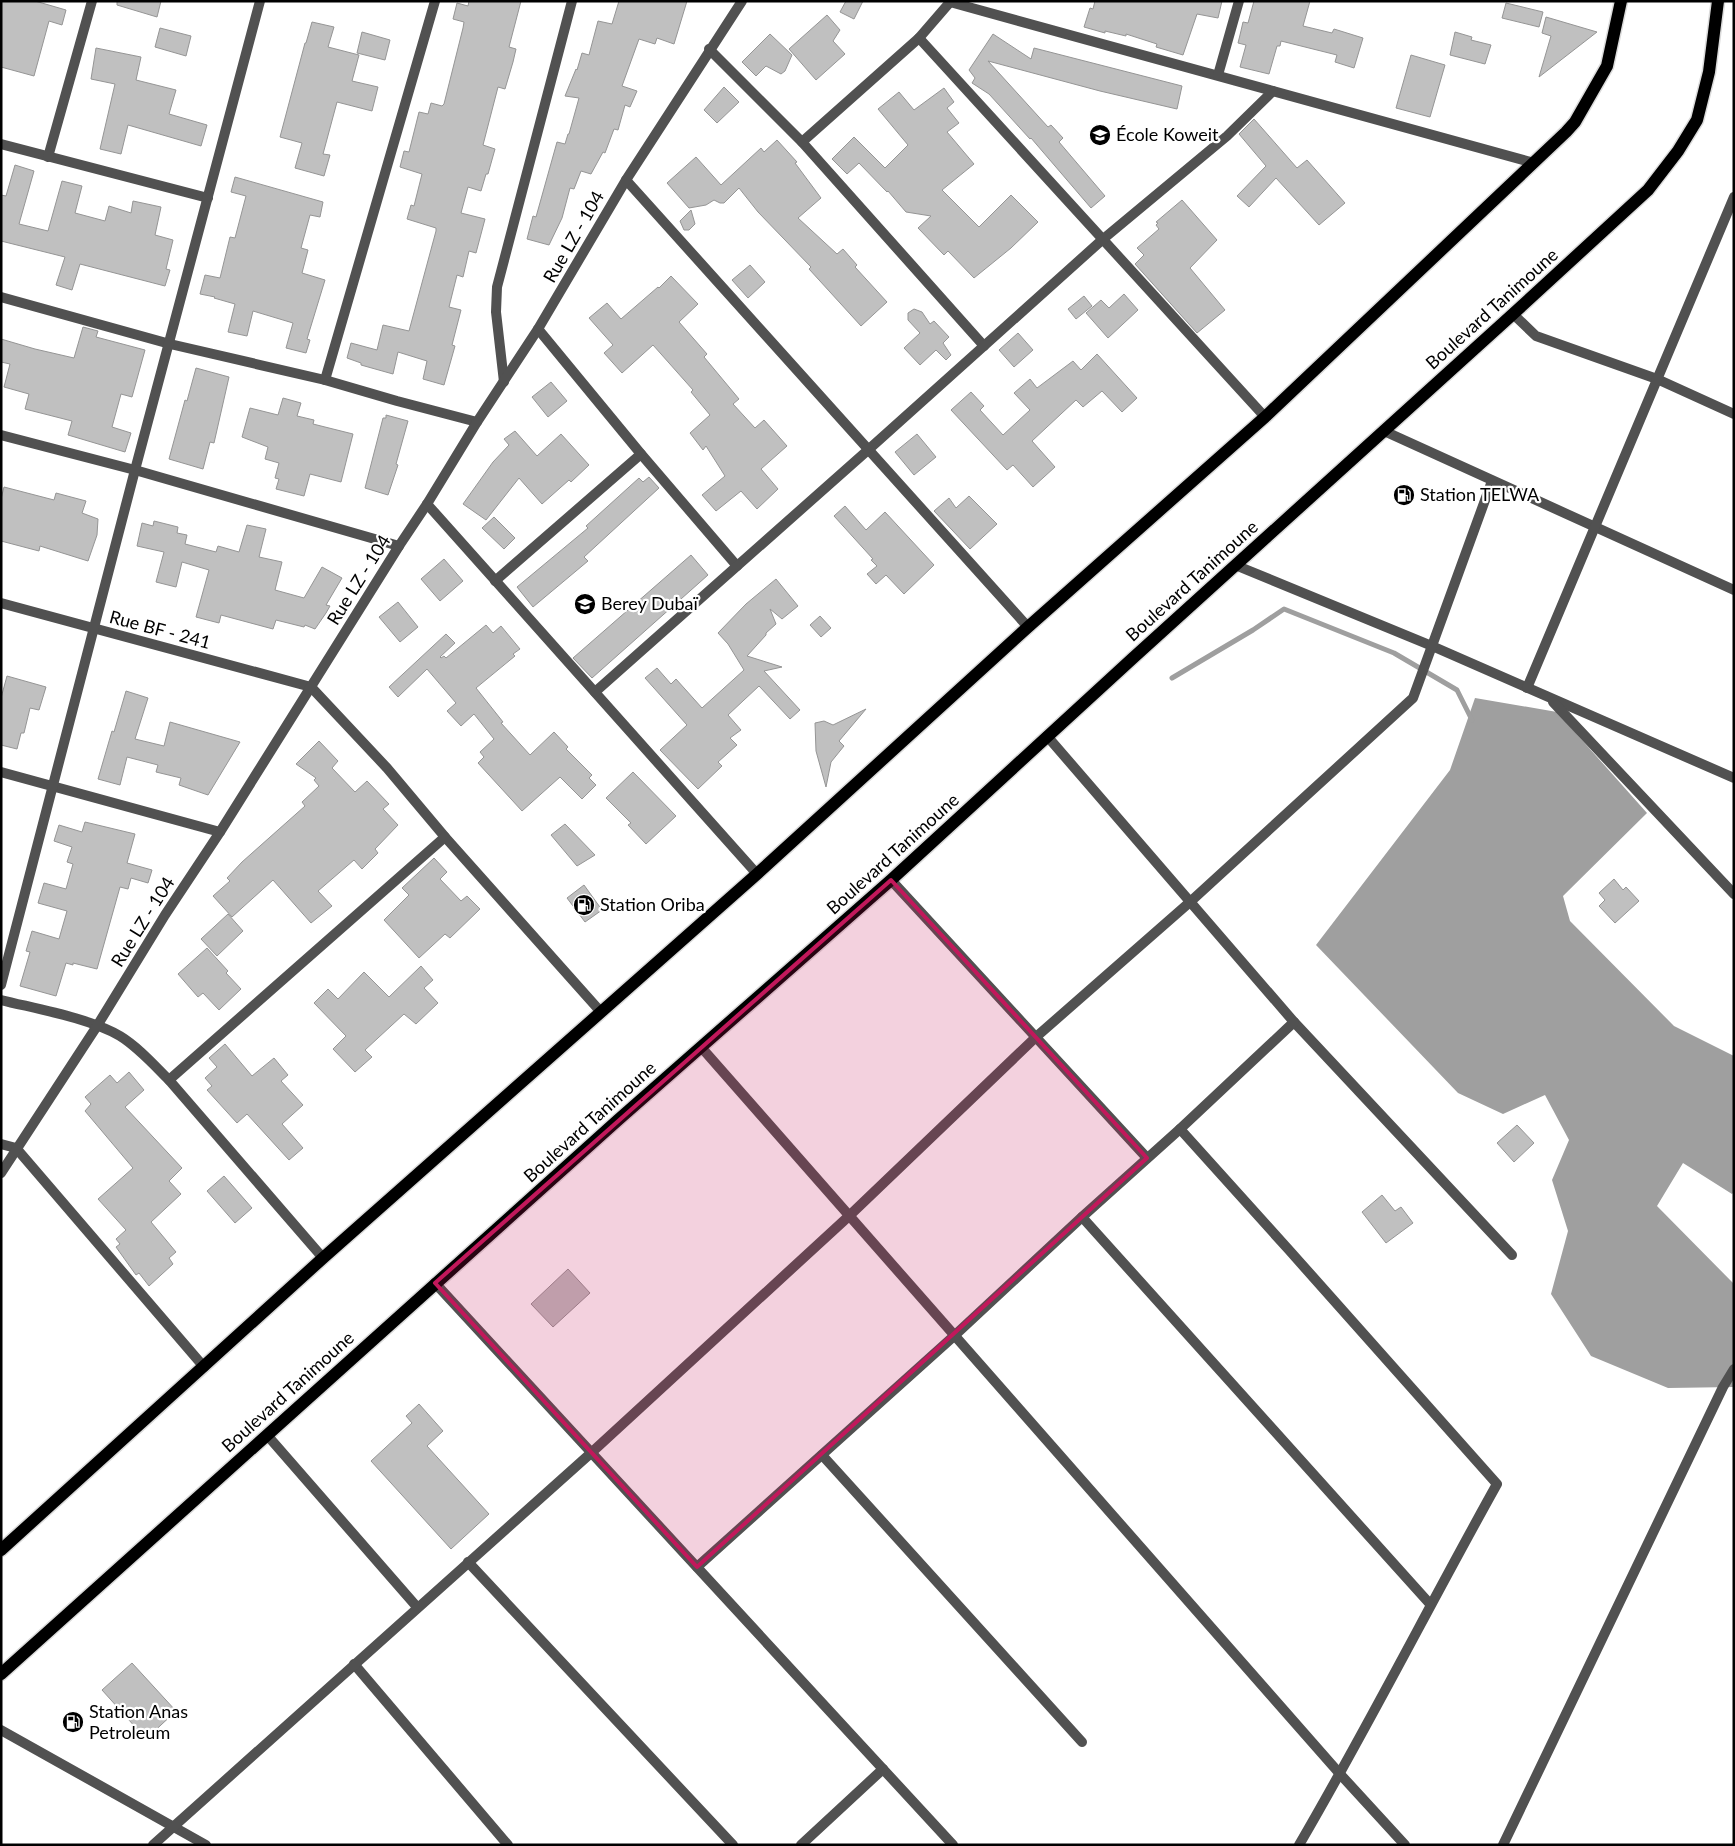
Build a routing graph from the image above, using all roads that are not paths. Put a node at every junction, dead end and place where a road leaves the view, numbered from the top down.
1 (92, 1) edge
2 (260, 1) edge
3 (434, 1) edge
4 (572, 1) edge
5 (742, 1) edge
6 (1239, 1) edge
7 (1620, 1) edge
8 (1718, 1) edge
9 (950, 2) edge
10 (919, 38) junction
11 (709, 49) junction
12 (1218, 75) junction
13 (1273, 91) junction
14 (802, 142) junction
15 (1, 144) edge
16 (48, 157) junction
17 (1534, 163) junction
18 (626, 180) junction
19 (1734, 197) edge
20 (208, 198) junction
21 (1102, 240) junction
22 (1, 297) edge
23 (1513, 314) junction
24 (538, 329) junction
25 (170, 344) junction
26 (984, 346) junction
27 (1657, 379) junction
28 (325, 380) junction
29 (504, 382) junction
30 (1734, 414) edge
31 (1265, 417) junction
32 (476, 422) junction
33 (1384, 431) junction
34 (1, 435) edge
35 (868, 450) junction
36 (641, 454) junction
37 (135, 470) junction
38 (1492, 481) junction
39 (427, 504) junction
40 (1595, 528) junction
41 (399, 546) junction
42 (1235, 565) junction
43 (737, 566) junction
44 (495, 581) junction
45 (1734, 590) edge
46 (1, 604) edge
47 (1028, 627) junction
48 (95, 629) junction
49 (1432, 646) junction
50 (311, 687) junction
51 (1527, 688) junction
52 (595, 692) junction
53 (1549, 698) junction
54 (1047, 736) junction
55 (1, 772) edge
56 (1734, 778) edge
57 (53, 785) junction
58 (220, 832) junction
59 (445, 837) junction
60 (757, 874) junction
61 (891, 880) junction
62 (1734, 894) edge
63 (1190, 902) junction
64 (1, 985) edge
65 (1, 1000) edge
66 (600, 1011) junction
67 (1294, 1022) junction
68 (98, 1026) junction
69 (1036, 1037) junction
70 (701, 1047) junction
71 (169, 1080) junction
72 (1180, 1129) junction
73 (1, 1144) edge
74 (16, 1148) junction
75 (1147, 1158) junction
76 (1, 1173) edge
77 (849, 1216) junction
78 (1082, 1217) junction
79 (1512, 1255) dead end
80 (323, 1258) junction
81 (435, 1283) junction
82 (954, 1336) junction
83 (204, 1367) junction
84 (1734, 1369) edge
85 (267, 1435) junction
86 (591, 1453) junction
87 (822, 1455) junction
88 (1, 1550) edge
89 (468, 1562) junction
90 (697, 1567) junction
91 (1430, 1604) junction
92 (417, 1608) junction
93 (354, 1664) junction
94 (1, 1674) edge
95 (1, 1730) edge
96 (1082, 1742) dead end
97 (883, 1769) junction
98 (1340, 1774) junction
99 (173, 1827) junction
100 (153, 1845) edge
101 (206, 1845) edge
102 (508, 1845) edge
103 (733, 1845) edge
104 (801, 1845) edge
105 (953, 1845) edge
106 (1298, 1845) edge
107 (1405, 1845) edge
108 (1503, 1845) edge

1 - 16 street
2 - 20 street
3 - 28 street
4 - 29 street
5 - 11 street, Rue LZ - 104
6 - 12 street
7 - 17 main road
8 - 23 main road, Boulevard Tanimoune
9 - 10 street
9 - 12 street
10 - 14 street
10 - 21 street
11 - 14 street
11 - 18 street, Rue LZ - 104
12 - 13 street
13 - 17 street
13 - 21 street
14 - 26 street
15 - 16 street
16 - 20 street
17 - 31 main road
18 - 24 street, Rue LZ - 104
18 - 35 street
19 - 27 street
20 - 25 street
21 - 26 street
21 - 31 street
22 - 25 street
23 - 27 street
23 - 33 main road, Boulevard Tanimoune
24 - 29 street, Rue LZ - 104
24 - 36 street
25 - 28 street
25 - 37 street
26 - 35 street
27 - 30 street
27 - 40 street
28 - 32 street
29 - 32 street, Rue LZ - 104
31 - 47 main road
32 - 39 street, Rue LZ - 104
33 - 38 street
33 - 42 main road, Boulevard Tanimoune
34 - 37 street
35 - 43 street
35 - 47 street
36 - 43 street
36 - 44 street
37 - 41 street
37 - 48 street
38 - 40 street
38 - 49 street
39 - 41 street, Rue LZ - 104
39 - 44 street
40 - 45 street
40 - 51 street
41 - 50 street, Rue LZ - 104
42 - 49 street
42 - 54 main road, Boulevard Tanimoune
43 - 52 street
44 - 52 street
46 - 48 street, Rue BF - 241
47 - 60 main road
48 - 50 street, Rue BF - 241
48 - 57 street
49 - 51 street
49 - 63 street
50 - 58 street, Rue LZ - 104
50 - 59 street
51 - 53 street
52 - 60 street
53 - 56 street
53 - 62 street
54 - 61 main road, Boulevard Tanimoune
54 - 63 street
55 - 57 street
57 - 58 street
57 - 64 street
58 - 68 street, Rue LZ - 104
59 - 66 street
59 - 71 street
60 - 66 main road
61 - 69 street
61 - 70 main road, Boulevard Tanimoune
63 - 67 street
63 - 69 street
65 - 68 street
66 - 80 main road
67 - 72 street
67 - 79 street
68 - 71 street
68 - 74 street, Rue LZ - 104
69 - 75 street
69 - 77 street
70 - 77 street
70 - 81 main road, Boulevard Tanimoune
71 - 80 street
72 - 75 street
72 - 91 street
73 - 74 street
74 - 76 street, Rue LZ - 104
74 - 83 street
75 - 78 street
77 - 82 street
77 - 86 street
78 - 82 street
78 - 91 street
80 - 83 main road
81 - 85 main road, Boulevard Tanimoune
81 - 86 street
82 - 87 street
82 - 98 street
83 - 88 main road
84 - 108 street
85 - 92 street
85 - 94 main road, Boulevard Tanimoune
86 - 89 street
86 - 90 street
87 - 90 street
87 - 96 street
89 - 92 street
89 - 103 street
90 - 97 street
91 - 98 street
92 - 93 street
93 - 99 street
93 - 102 street
95 - 99 street
97 - 104 street
97 - 105 street
98 - 106 street
98 - 107 street
99 - 100 street
99 - 101 street

